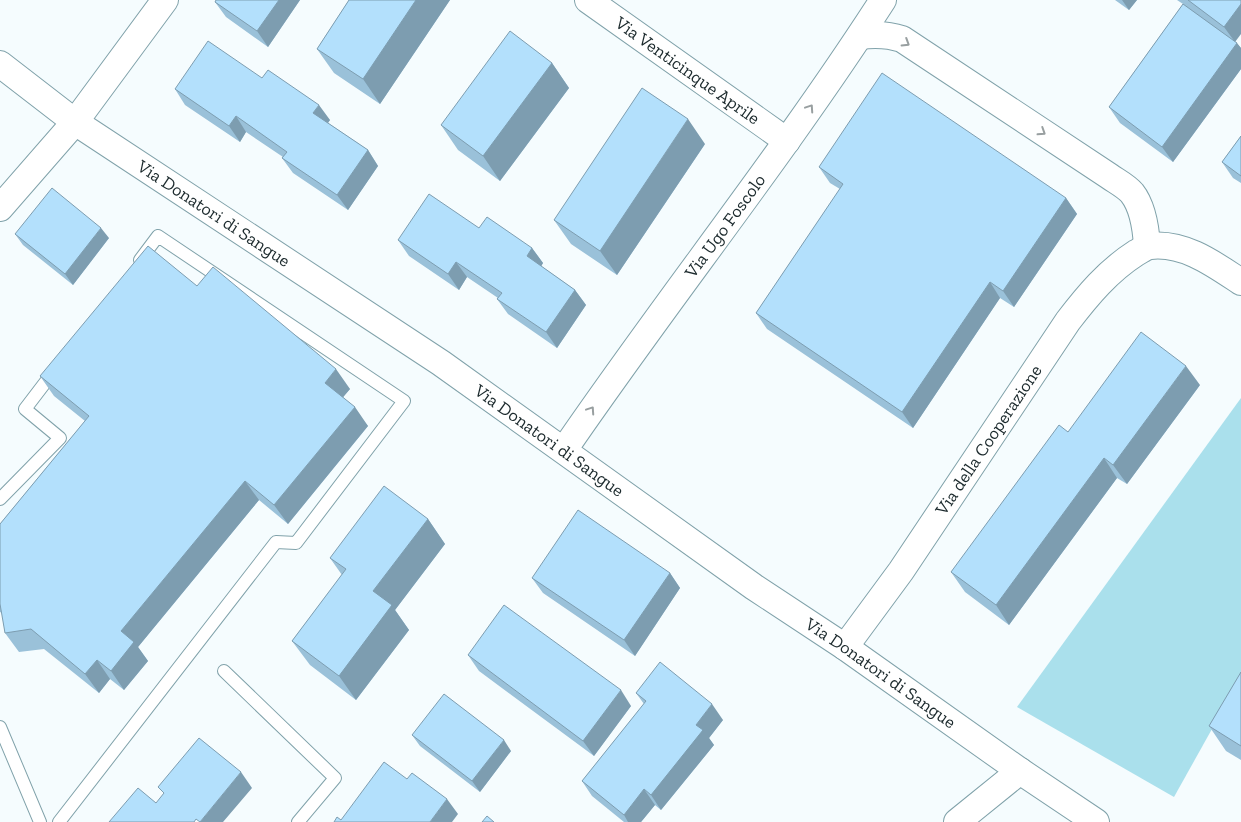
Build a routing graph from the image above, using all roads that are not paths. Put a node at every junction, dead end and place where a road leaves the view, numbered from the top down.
1 (165, 0) edge
2 (588, 0) edge
3 (883, 0) edge
4 (860, 36) junction
5 (0, 64) edge
6 (75, 122) junction
7 (787, 141) junction
8 (0, 208) edge
9 (1147, 246) junction
10 (134, 267) edge
11 (1241, 282) edge
12 (61, 362) edge
13 (564, 450) junction
14 (0, 500) edge
15 (845, 647) junction
16 (224, 671) dead end
17 (0, 727) edge
18 (1020, 771) junction
19 (40, 822) edge
20 (59, 822) edge
21 (298, 822) edge
22 (957, 822) edge
23 (1096, 822) edge

1 - 6 street
2 - 7 street, Via Venticinque Aprile
3 - 4 street, Via Ugo Foscolo
7 -> 4 street, Via Ugo Foscolo
4 -> 9 street
5 - 6 street, Via Donatori di Sangue
6 - 8 street
6 - 13 street, Via Donatori di Sangue
13 -> 7 street, Via Ugo Foscolo
9 - 11 street
9 - 15 street, Via della Cooperazione
10 - 20 lane
12 - 14 lane
13 - 15 street, Via Donatori di Sangue
15 - 18 street, Via Donatori di Sangue
16 - 21 lane
17 - 19 lane
18 - 22 street
18 - 23 street, Via Donatori di Sangue

